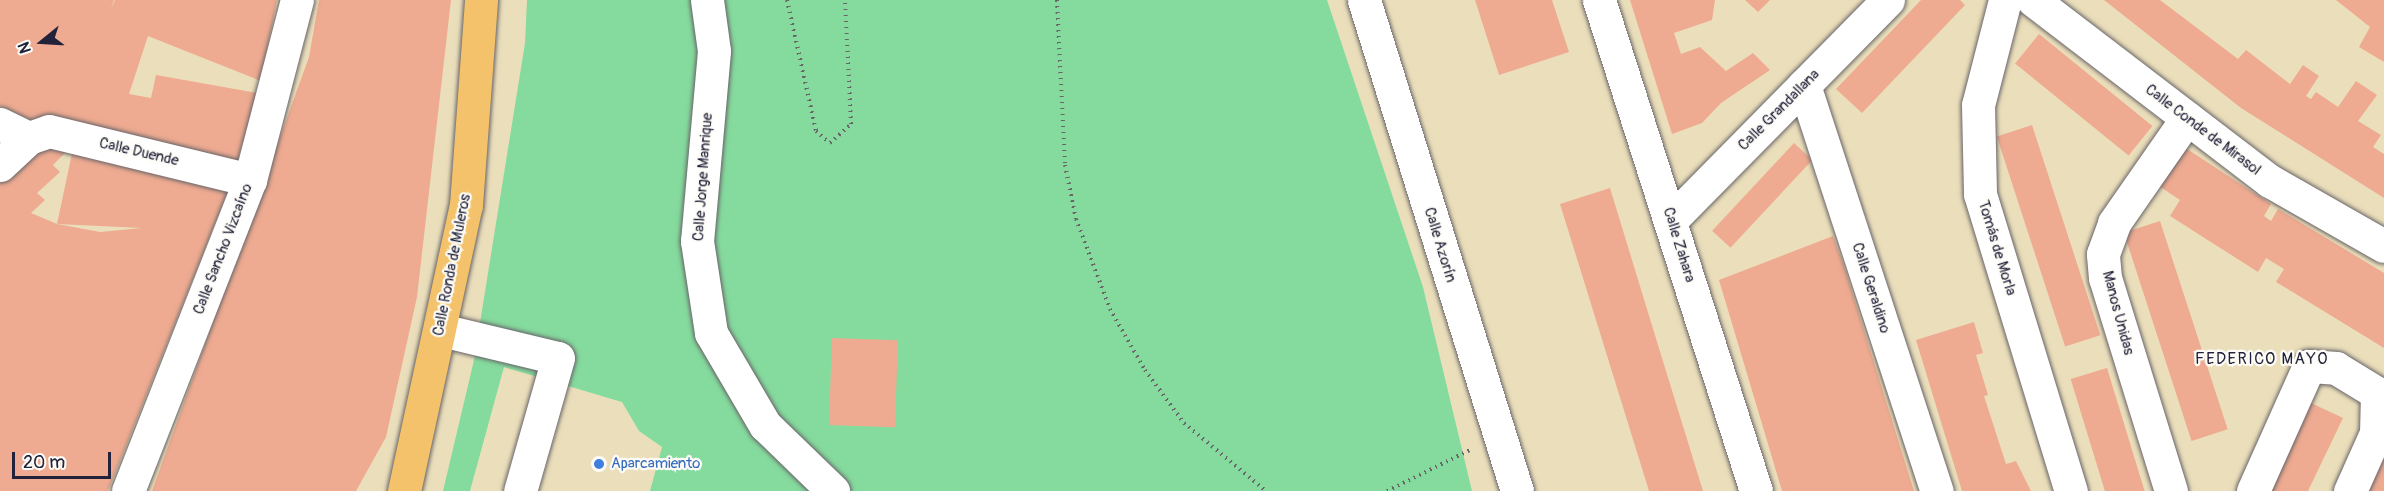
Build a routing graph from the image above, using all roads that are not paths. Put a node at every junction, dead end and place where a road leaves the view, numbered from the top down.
1 (297, 0) edge
2 (481, 0) edge
3 (707, 0) edge
4 (1364, 0) edge
5 (1599, 0) edge
6 (1888, 0) edge
7 (2005, 0) edge
8 (2032, 0) edge
9 (1804, 85) junction
10 (2187, 118) junction
11 (0, 123) edge
12 (29, 138) junction
13 (0, 165) edge
14 (249, 180) junction
15 (1671, 220) junction
16 (2384, 246) edge
17 (441, 330) junction
18 (128, 491) edge
19 (404, 491) edge
20 (520, 491) edge
21 (833, 491) edge
22 (1517, 491) edge
23 (1755, 491) edge
24 (1937, 491) edge
25 (2071, 491) edge
26 (2171, 491) edge
27 (2253, 491) edge
28 (2350, 491) edge

1 - 14 street, Calle Sancho Vizcaíno
2 - 17 main road, Calle Ronda de Muleros
3 - 21 street, Calle Jorge Manrique
4 - 22 street, Calle Azorín
5 - 15 street, Calle Zahara
6 - 9 street, Calle Grandallana
7 - 25 street, Tomás de Morla
8 - 10 street, Calle Conde de Mirasol
9 - 15 street, Calle Grandallana
9 - 24 street, Calle Geraldino
10 - 16 street, Calle Conde de Mirasol
10 - 26 street, Manos Unidas
11 - 12 street
12 - 13 street
12 - 14 street, Calle Duende
14 - 18 street, Calle Sancho Vizcaíno
15 - 23 street, Calle Zahara
17 - 19 main road, Calle Ronda de Muleros
17 - 20 street
27 - 28 street

